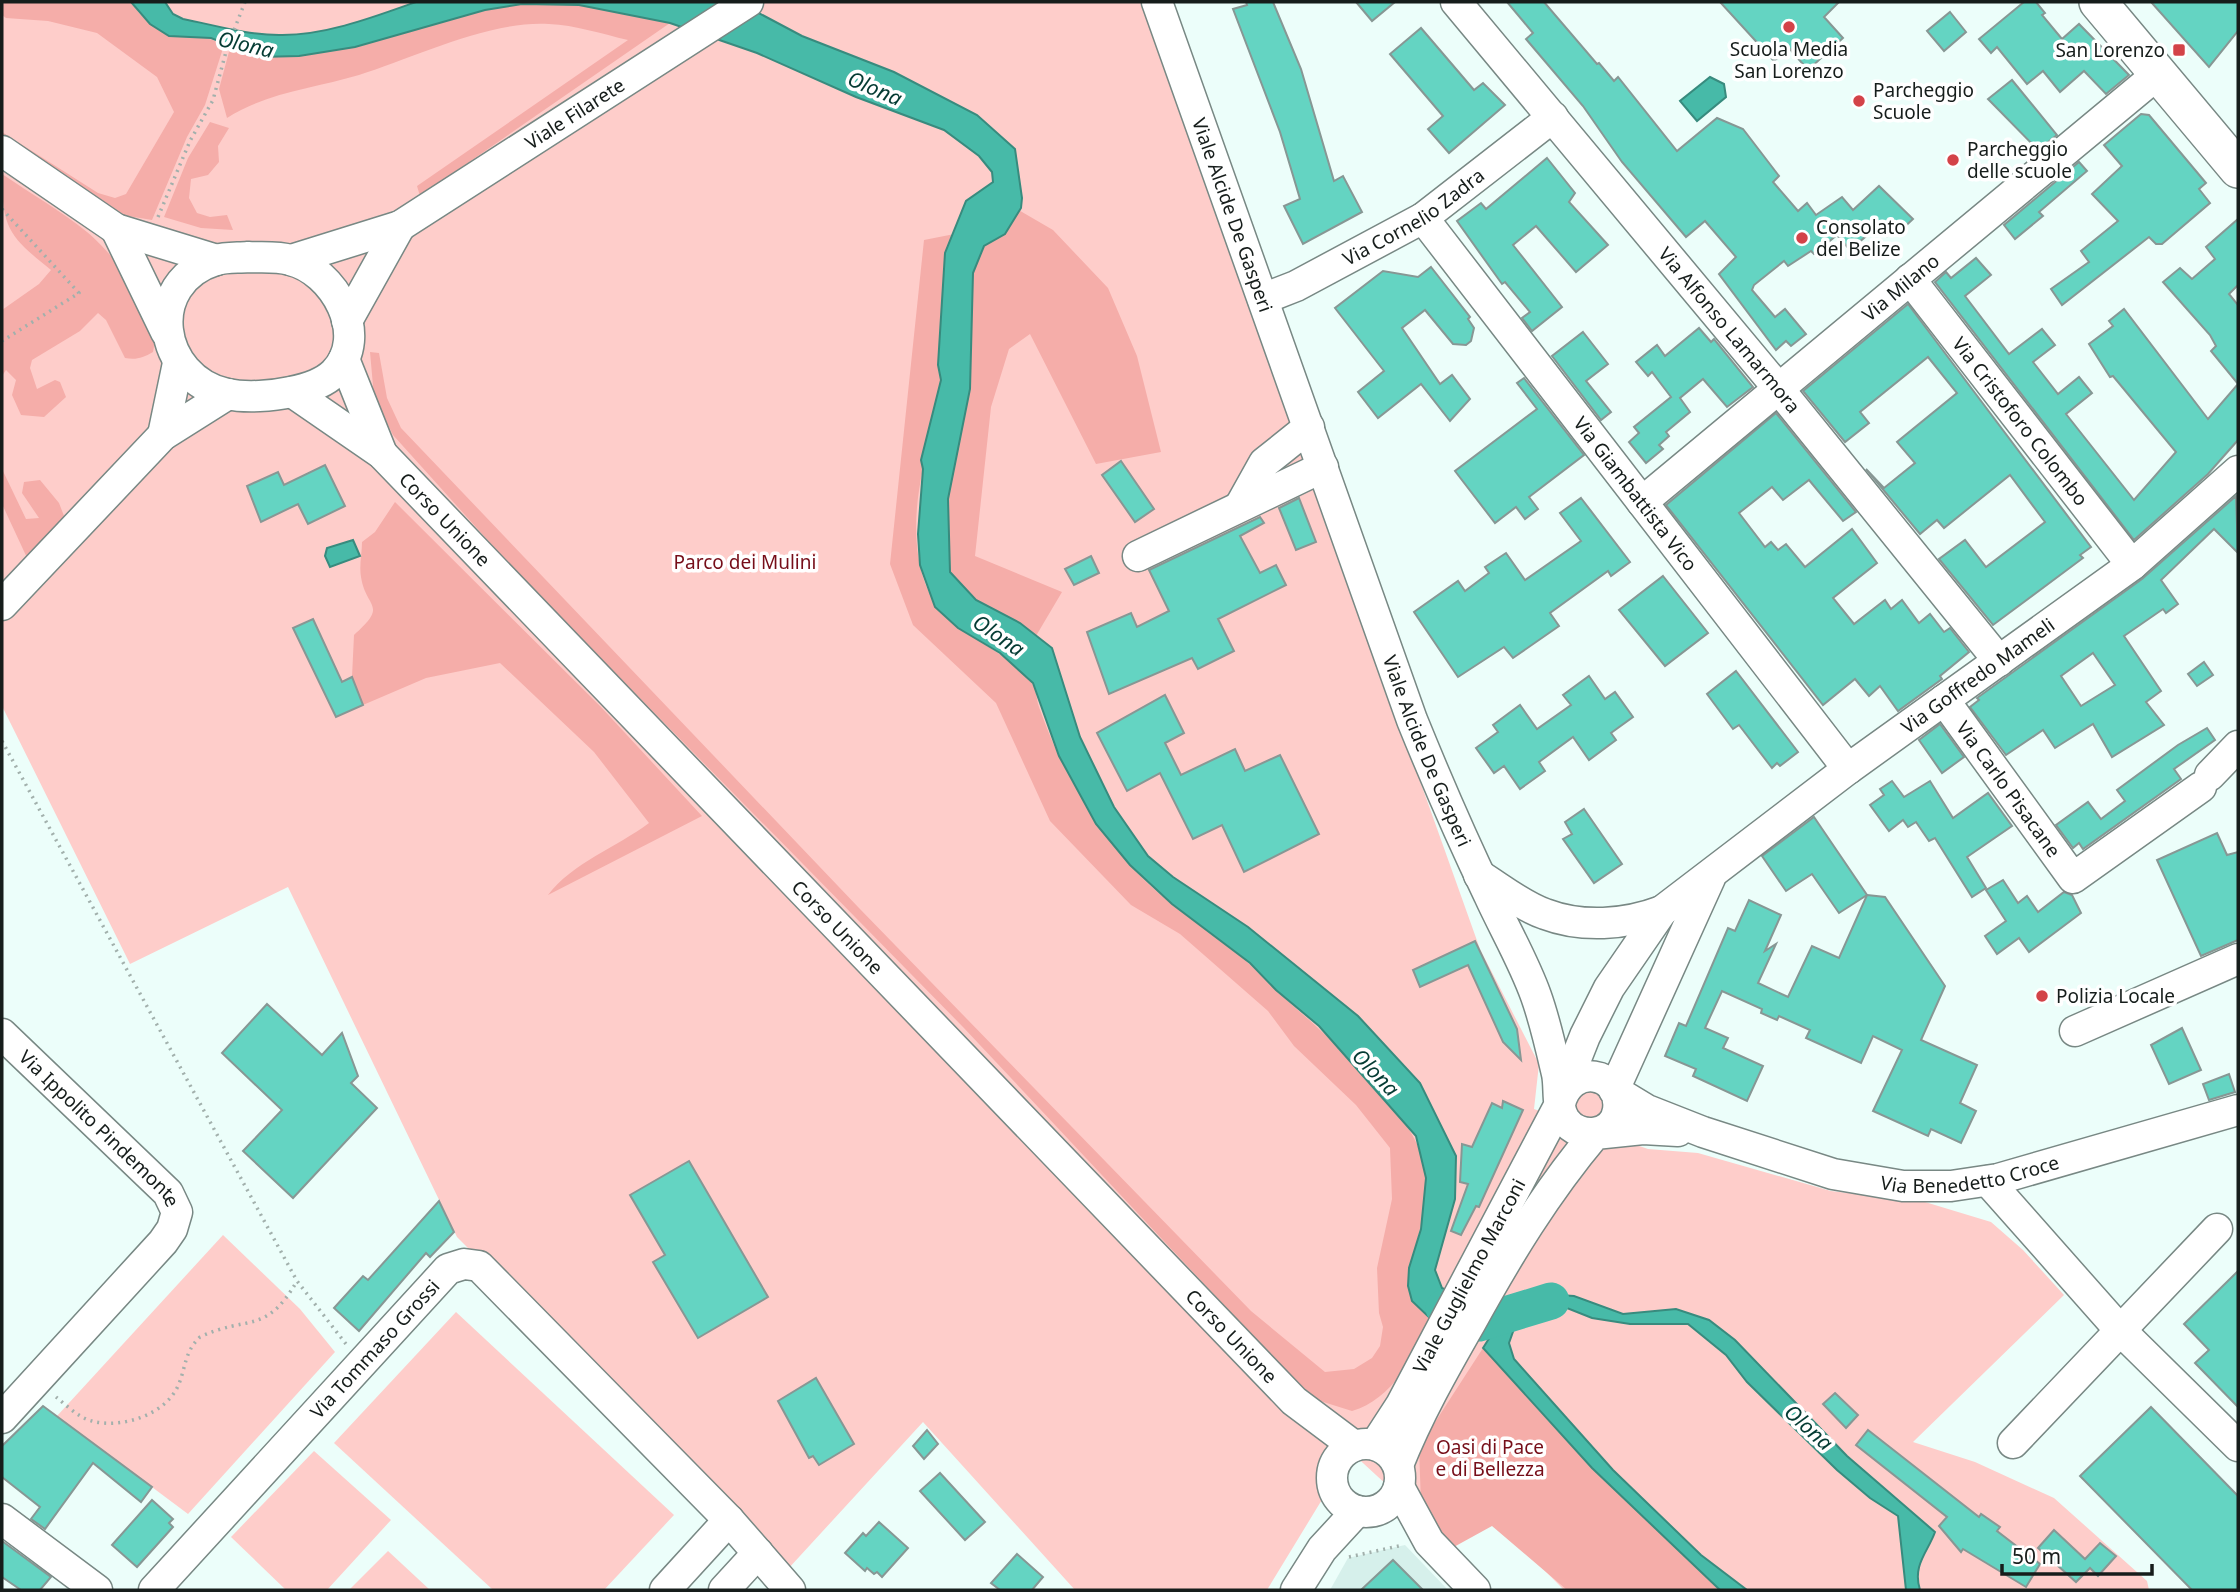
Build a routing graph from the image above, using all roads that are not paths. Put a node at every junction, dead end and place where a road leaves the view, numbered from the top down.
1 (748, 2) edge
2 (1157, 2) edge
3 (1456, 2) edge
4 (2098, 2) edge
5 (2159, 73) junction
6 (1553, 117) junction
7 (2, 151) edge
8 (2238, 169) edge
9 (1423, 218) junction
10 (400, 226) junction
11 (116, 229) junction
12 (217, 260) junction
13 (291, 260) junction
14 (1910, 279) junction
15 (1264, 299) junction
16 (347, 321) junction
17 (167, 334) junction
18 (344, 359) junction
19 (178, 363) junction
20 (1778, 388) junction
21 (292, 392) junction
22 (228, 394) junction
23 (1309, 427) junction
24 (163, 435) junction
25 (382, 454) junction
26 (1323, 467) junction
27 (2238, 471) edge
28 (1642, 502) junction
29 (1240, 506) junction
30 (1138, 556) dead end
31 (2132, 565) junction
32 (2, 605) edge
33 (1999, 661) junction
34 (1944, 700) junction
35 (2238, 746) edge
36 (1848, 769) junction
37 (1713, 872) junction
38 (1479, 875) junction
39 (1662, 911) junction
40 (2238, 958) edge
41 (1536, 996) junction
42 (2075, 1031) dead end
43 (2, 1034) edge
44 (1579, 1051) junction
45 (1611, 1086) junction
46 (1562, 1096) junction
47 (2238, 1110) edge
48 (1703, 1132) junction
49 (1595, 1134) junction
50 (1988, 1181) junction
51 (2217, 1229) dead end
52 (1491, 1261) junction
53 (2119, 1329) junction
54 (1409, 1410) junction
55 (2, 1418) edge
56 (2013, 1443) dead end
57 (2238, 1446) edge
58 (1349, 1461) junction
59 (1399, 1476) junction
60 (1367, 1511) junction
61 (2, 1520) edge
62 (729, 1520) junction
63 (1417, 1543) junction
64 (758, 1553) junction
65 (1334, 1553) junction
66 (791, 1589) edge
67 (97, 1590) edge
68 (154, 1590) edge
69 (665, 1590) edge
70 (724, 1590) edge
71 (1296, 1590) edge
72 (1475, 1590) edge

1 - 10 street, Viale Filarete
2 - 15 street, Viale Alcide De Gasperi
3 - 6 street, Via Alfonso Lamarmora
4 - 5 main road
5 - 8 main road
5 - 14 street, Via Milano
6 - 9 street, Via Cornelio Zadra
6 - 20 street, Via Alfonso Lamarmora
7 - 11 street
9 - 15 street, Via Cornelio Zadra
9 - 28 street, Via Giambattista Vico
10 - 13 street, Viale Filarete
10 - 16 street, Viale Filarete
11 - 12 street
11 - 17 street
12 - 13 street
12 - 17 street
13 - 16 street
14 - 20 street, Via Milano
14 - 31 street, Via Cristoforo Colombo
15 - 23 street, Viale Alcide De Gasperi
16 - 18 street
17 - 19 street
18 - 21 street
18 - 25 street, Corso Unione
19 - 22 street
19 - 24 street
20 - 28 street, Via Milano
20 - 33 street, Via Alfonso Lamarmora
21 - 22 street
21 - 25 street, Corso Unione
22 - 24 street
23 - 26 street, Viale Alcide De Gasperi
23 - 29 street
24 - 32 street
25 - 58 street, Corso Unione
26 - 29 street
26 - 38 street, Viale Alcide De Gasperi
27 - 31 street, Via Goffredo Mameli
28 - 36 street, Via Giambattista Vico
29 - 30 street
31 - 33 street, Via Goffredo Mameli
33 - 34 street, Via Goffredo Mameli
34 - 35 street, Via Carlo Pisacane
34 - 36 street, Via Goffredo Mameli
36 - 37 street, Via Goffredo Mameli
37 - 39 street, Via Goffredo Mameli
37 - 45 street, Via Goffredo Mameli
38 - 39 street, Via Goffredo Mameli
38 - 41 street, Viale Alcide De Gasperi
39 - 44 street, Via Goffredo Mameli
40 - 42 street
41 - 44 street
41 - 46 street
43 - 55 street, Via Ippolito Pindemonte
44 - 45 street
44 - 46 street, Via Goffredo Mameli
45 - 46 street
45 - 48 street, Via Benedetto Croce
45 - 49 street
46 - 49 street
46 - 52 street, Viale Guglielmo Marconi
47 - 50 street, Via Benedetto Croce
48 - 49 street, Via Benedetto Croce
48 - 50 street, Via Benedetto Croce
49 - 52 street, Viale Guglielmo Marconi
50 - 53 street
51 - 53 street
52 - 54 street, Viale Guglielmo Marconi
53 - 56 street
53 - 57 street
54 - 58 street, Viale Guglielmo Marconi
54 - 59 street, Viale Guglielmo Marconi
58 - 59 street
58 - 60 street
58 - 65 street, Viale Guglielmo Marconi
59 - 60 street, Viale Guglielmo Marconi
59 - 63 street
60 - 63 street
60 - 65 street, Viale Guglielmo Marconi
61 - 67 street
62 - 64 street
62 - 68 street, Via Tommaso Grossi
62 - 69 street
63 - 72 street
64 - 66 street
64 - 70 street
65 - 71 street, Viale Guglielmo Marconi

